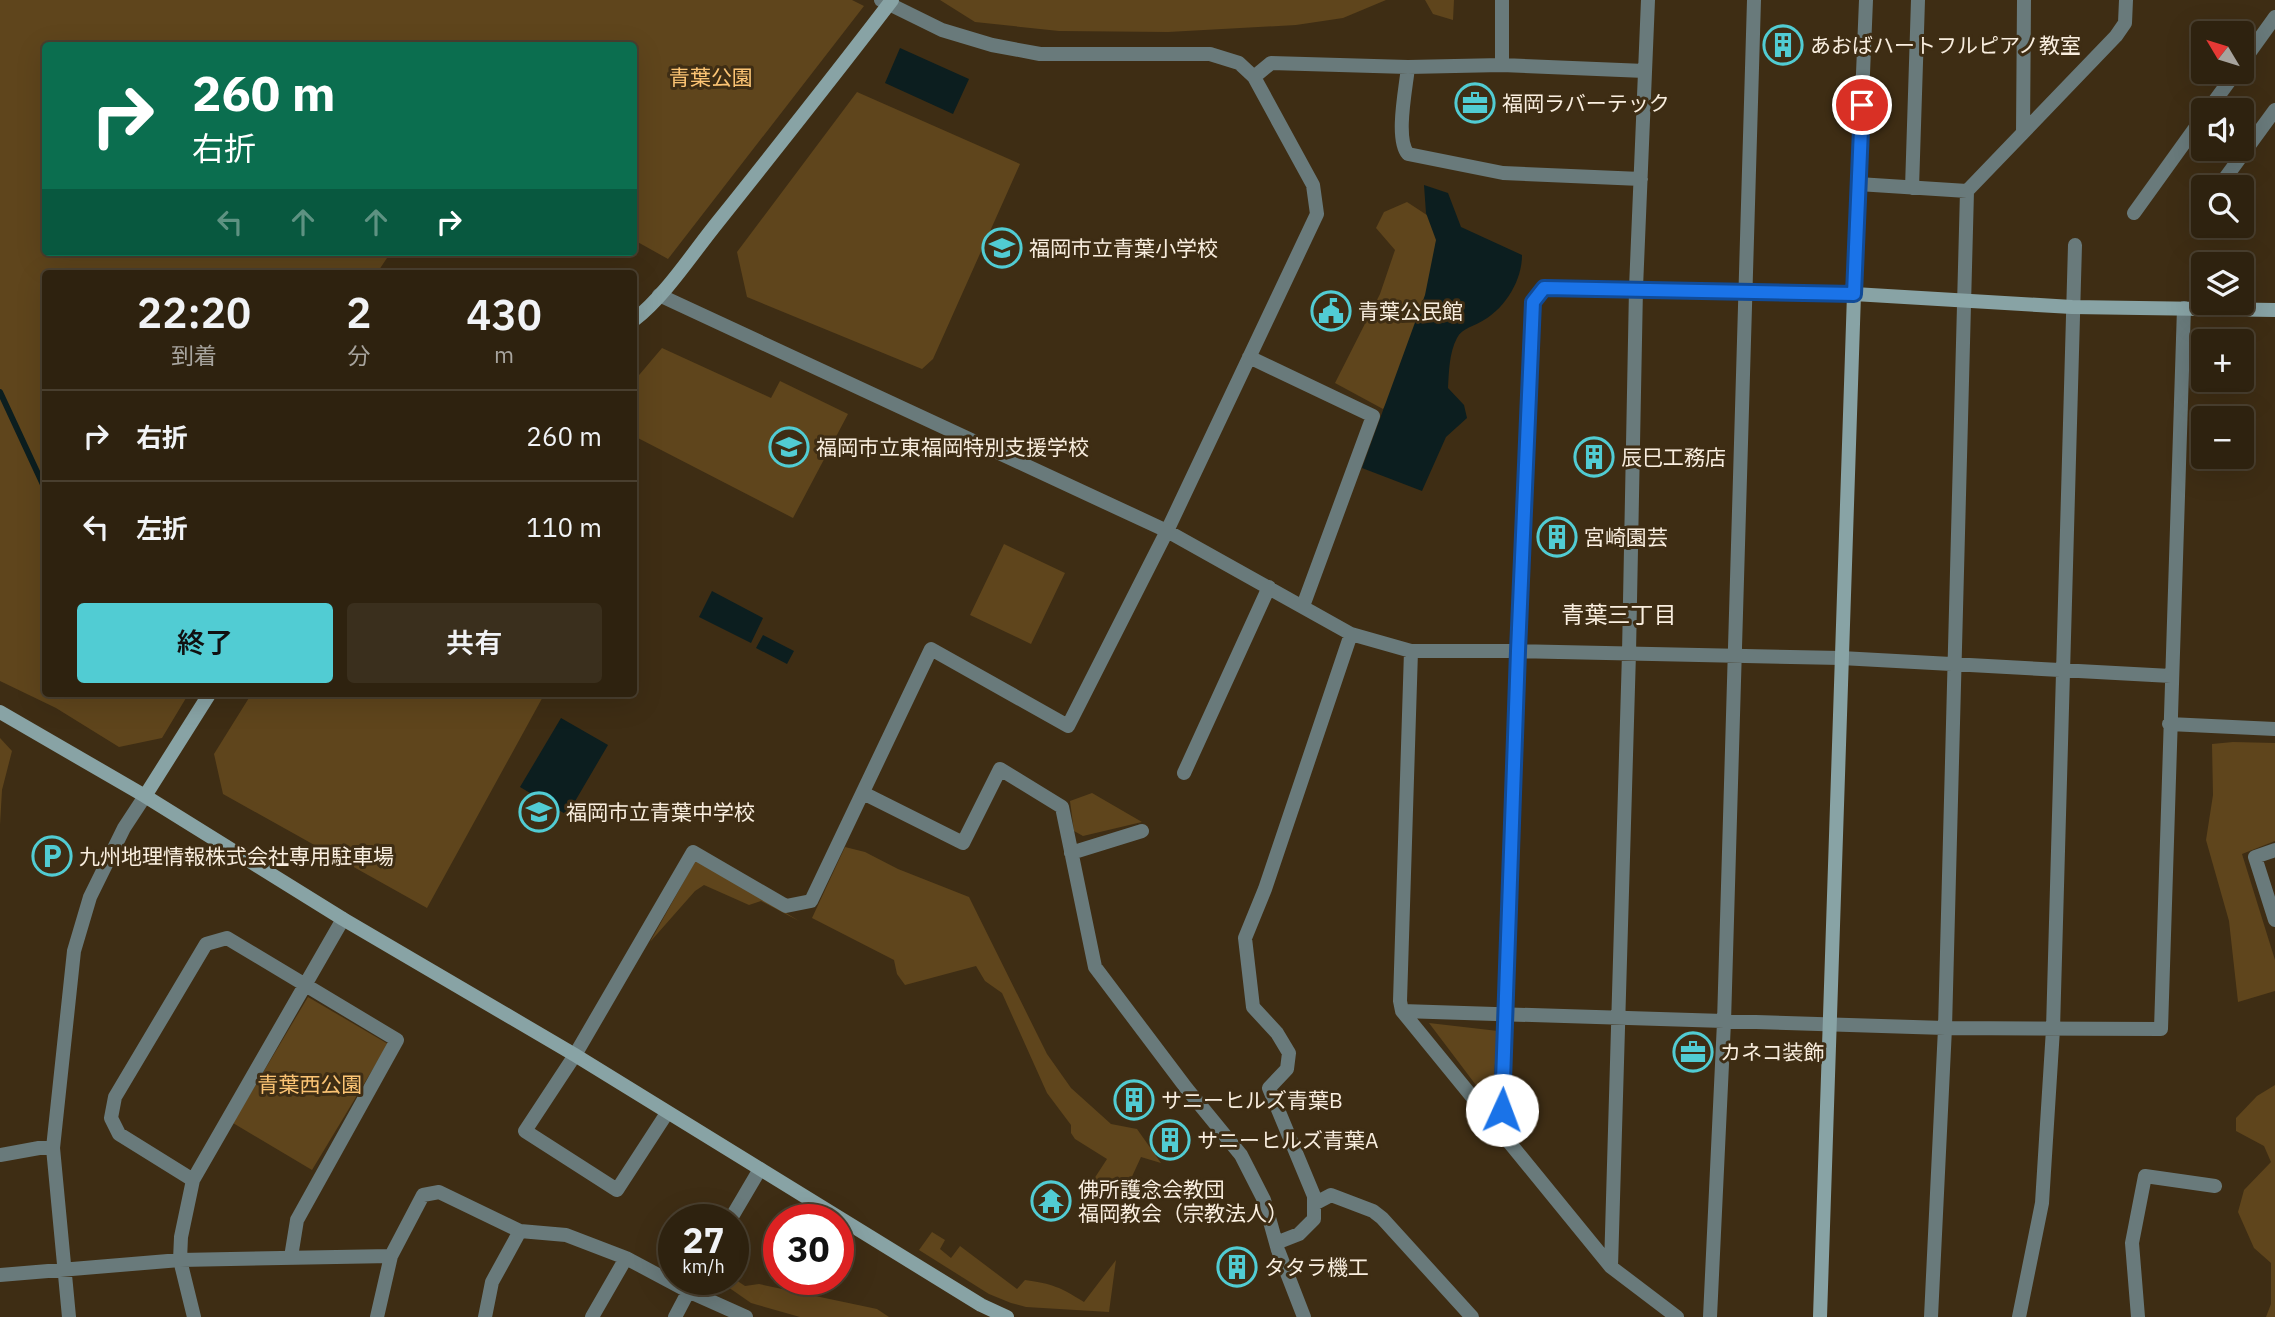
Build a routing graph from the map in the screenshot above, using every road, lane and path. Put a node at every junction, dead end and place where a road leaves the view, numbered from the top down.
1 (1502, 0) edge
2 (1648, 0) edge
3 (1754, 0) edge
4 (1866, 0) edge
5 (1918, 0) edge
6 (2024, 0) edge
7 (2126, 0) edge
8 (887, 1) edge
9 (2275, 17) edge
10 (2254, 46) edge
11 (1502, 65) junction
12 (1409, 67) junction
13 (1645, 71) junction
14 (1254, 77) junction
15 (2275, 110) edge
16 (2023, 132) junction
17 (2191, 134) edge
18 (2227, 175) edge
19 (1641, 179) junction
20 (1858, 184) junction
21 (1912, 188) junction
22 (1967, 191) junction
23 (2134, 213) dead end
24 (2075, 245) dead end
25 (1636, 288) junction
26 (1746, 290) junction
27 (1854, 294) junction
28 (659, 295) junction
29 (1963, 301) junction
30 (2072, 307) junction
31 (2184, 308) junction
32 (2275, 310) edge
33 (637, 317) edge
34 (1249, 357) junction
35 (1167, 531) junction
36 (1269, 587) junction
37 (1303, 606) junction
38 (1351, 634) junction
39 (1411, 651) junction
40 (1518, 651) junction
41 (1629, 653) junction
42 (1734, 655) junction
43 (1841, 657) junction
44 (1955, 664) junction
45 (2062, 670) junction
46 (2171, 676) junction
47 (207, 697) edge
48 (0, 712) edge
49 (2169, 724) junction
50 (2275, 729) edge
51 (1184, 773) dead end
52 (863, 793) junction
53 (145, 796) junction
54 (1142, 831) dead end
55 (2275, 849) edge
56 (1071, 853) junction
57 (343, 919) junction
58 (2275, 920) edge
59 (306, 985) junction
60 (1402, 1011) junction
61 (1506, 1013) junction
62 (1618, 1018) junction
63 (1724, 1022) junction
64 (1829, 1025) junction
65 (1945, 1028) junction
66 (2053, 1029) junction
67 (575, 1055) junction
68 (667, 1112) junction
69 (1501, 1134) junction
70 (53, 1148) junction
71 (0, 1155) edge
72 (761, 1169) junction
73 (193, 1180) junction
74 (2215, 1186) dead end
75 (740, 1204) edge
76 (1314, 1204) junction
77 (520, 1231) junction
78 (1276, 1243) junction
79 (391, 1256) junction
80 (291, 1257) junction
81 (626, 1258) junction
82 (180, 1260) junction
83 (1611, 1267) junction
84 (66, 1271) junction
85 (658, 1271) edge
86 (0, 1275) edge
87 (686, 1295) edge
88 (708, 1295) edge
89 (69, 1317) edge
90 (194, 1317) edge
91 (377, 1317) edge
92 (485, 1317) edge
93 (592, 1317) edge
94 (675, 1317) edge
95 (746, 1317) edge
96 (1007, 1317) edge
97 (1304, 1317) edge
98 (1472, 1317) edge
99 (1677, 1317) edge
100 (1710, 1317) edge
101 (1820, 1317) edge
102 (1931, 1317) edge
103 (2019, 1317) edge
104 (2138, 1317) edge

1 - 11 street
2 - 13 street
3 - 26 street
4 - 20 street
5 - 21 street
6 - 16 street
7 - 16 street
8 - 14 street
8 - 28 street
9 - 10 street
11 - 12 street
11 - 13 street
12 - 14 street
12 - 19 street
13 - 19 street
14 - 34 street
15 - 18 street
16 - 22 street
17 - 23 street
19 - 25 street
20 - 21 street
20 - 27 street
21 - 22 street
22 - 29 street
24 - 30 street
25 - 26 street
25 - 40 street
25 - 41 street
26 - 27 street
26 - 42 street
27 - 29 street
27 - 43 street
28 - 33 street
28 - 35 street
29 - 30 street
29 - 44 street
30 - 31 street
30 - 45 street
31 - 32 street
31 - 46 street
34 - 35 street
34 - 37 street
35 - 36 street
35 - 52 street
36 - 37 street
36 - 51 street
37 - 38 street
38 - 39 street
38 - 76 street
39 - 40 street
39 - 60 street
40 - 41 street
40 - 61 street
41 - 42 street
41 - 62 street
42 - 43 street
42 - 63 street
43 - 44 street
43 - 64 street
44 - 45 street
44 - 65 street
45 - 46 street
45 - 66 street
46 - 49 street
47 - 53 street
48 - 53 street
49 - 50 street
49 - 66 street
52 - 56 street
52 - 67 street
53 - 57 street
53 - 70 street
54 - 56 street
55 - 58 street
56 - 78 street
57 - 59 street
57 - 67 street
59 - 73 street
59 - 73 street
59 - 80 street
60 - 61 street
60 - 69 street
61 - 62 street
61 - 69 street
62 - 63 street
62 - 83 street
63 - 64 street
63 - 100 street
64 - 65 street
64 - 101 street
65 - 66 street
65 - 102 street
66 - 103 street
67 - 68 street
67 - 68 street
68 - 72 street
69 - 83 street
70 - 71 street
70 - 84 street
72 - 75 street
72 - 96 street
73 - 82 street
74 - 104 street
76 - 78 street
76 - 98 street
77 - 79 street
77 - 81 street
77 - 92 street
78 - 97 street
79 - 80 street
79 - 91 street
80 - 82 street
81 - 85 street
81 - 93 street
82 - 84 street
82 - 90 street
83 - 99 street
84 - 86 street
84 - 89 street
87 - 94 street
88 - 95 street

